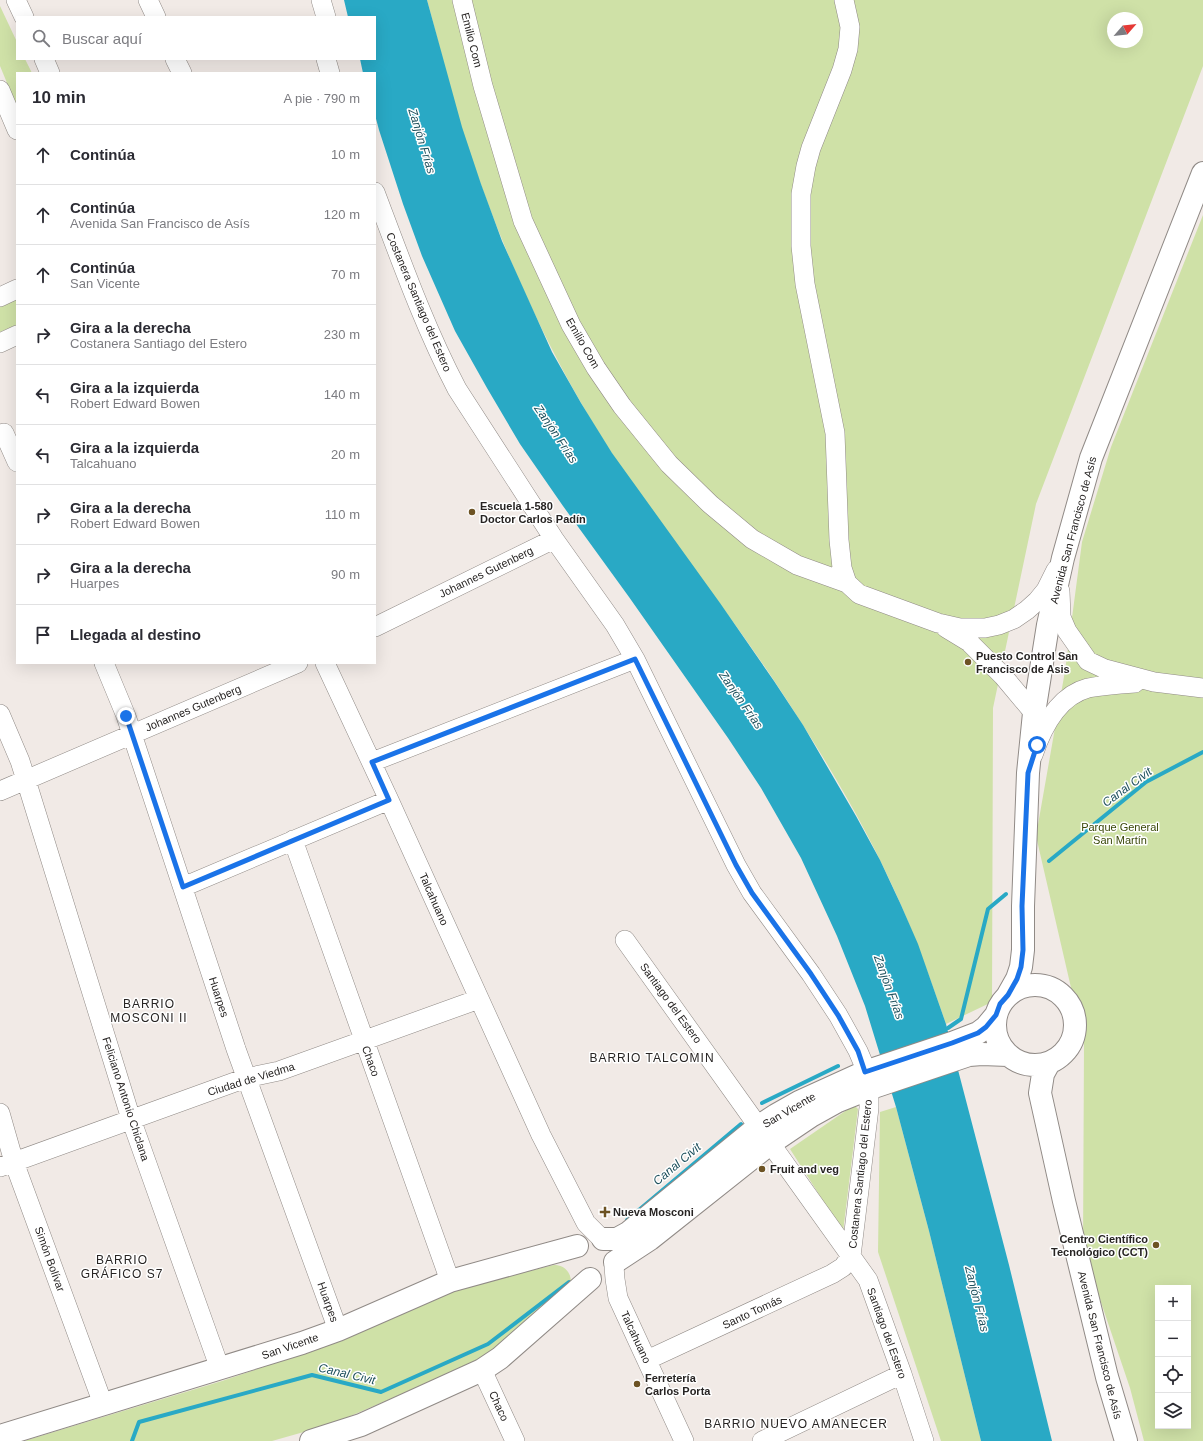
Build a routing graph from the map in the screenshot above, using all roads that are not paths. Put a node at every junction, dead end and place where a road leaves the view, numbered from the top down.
1 (16, 0) edge
2 (148, 0) edge
3 (462, 0) edge
4 (844, 0) edge
5 (24, 16) edge
6 (156, 16) edge
7 (44, 60) edge
8 (176, 60) edge
9 (326, 60) edge
10 (338, 60) edge
11 (50, 72) edge
12 (182, 72) edge
13 (330, 72) edge
14 (341, 72) edge
15 (0, 90) edge
16 (16, 128) edge
17 (1203, 173) edge
18 (376, 195) edge
19 (16, 289) edge
20 (0, 297) edge
21 (16, 335) edge
22 (0, 343) edge
23 (7, 432) edge
24 (16, 459) edge
25 (554, 539) junction
26 (1063, 558) junction
27 (847, 583) junction
28 (938, 623) junction
29 (376, 627) edge
30 (635, 659) junction
31 (104, 664) edge
32 (296, 664) edge
33 (325, 664) edge
34 (1154, 682) junction
35 (1203, 688) edge
36 (1034, 713) junction
37 (0, 714) edge
38 (132, 734) junction
39 (372, 762) junction
40 (1028, 773) junction
41 (26, 780) junction
42 (0, 791) edge
43 (389, 800) junction
44 (293, 840) junction
45 (183, 887) junction
46 (1022, 906) junction
47 (625, 940) dead end
48 (1048, 987) junction
49 (1008, 995) junction
50 (479, 999) junction
51 (996, 1015) junction
52 (364, 1041) junction
53 (954, 1051) junction
54 (1013, 1058) junction
55 (1049, 1063) junction
56 (877, 1077) junction
57 (246, 1078) junction
58 (0, 1113) edge
59 (131, 1119) junction
60 (1050, 1131) junction
61 (541, 1135) junction
62 (765, 1135) junction
63 (7, 1165) edge
64 (602, 1239) junction
65 (578, 1245) junction
66 (851, 1256) junction
67 (615, 1264) junction
68 (592, 1279) junction
69 (450, 1281) junction
70 (618, 1298) junction
71 (338, 1330) junction
72 (647, 1360) junction
73 (220, 1369) junction
74 (482, 1370) junction
75 (902, 1374) junction
76 (103, 1404) junction
77 (0, 1436) edge
78 (346, 1436) edge
79 (311, 1441) edge
80 (515, 1441) edge
81 (684, 1441) edge
82 (762, 1441) edge
83 (924, 1441) edge
84 (1126, 1441) edge

1 - 5 street
2 - 6 street
3 - 27 street, Emilio Com
4 - 27 street
7 - 11 street
8 - 12 street
9 - 13 street
10 - 14 street
15 - 16 street
17 - 26 main road, Avenida San Francisco de Asís
18 - 25 street, Costanera Santiago del Estero
19 - 20 street
21 - 22 street
23 - 24 street
25 - 29 street, Johannes Gutenberg
25 - 30 street, Costanera Santiago del Estero
26 - 28 street
26 - 34 street
26 - 36 main road, Avenida San Francisco de Asís
27 - 28 street
28 - 36 street
30 - 39 street
30 - 56 street, Costanera Santiago del Estero
31 - 38 street, Huarpes
32 - 38 street, Johannes Gutenberg
33 - 39 street, Talcahuano
34 - 35 street
34 - 40 street
36 - 40 main road, Avenida San Francisco de Asís
37 - 41 street, Feliciano Antonio Chiclana
38 - 41 street, Johannes Gutenberg
38 - 45 street, Huarpes
39 - 43 street, Talcahuano
40 - 46 main road, Avenida San Francisco de Asís
41 - 42 street, Johannes Gutenberg
41 - 59 street, Feliciano Antonio Chiclana
43 - 44 street
43 - 50 street, Talcahuano
44 - 45 street
44 - 52 street, Chaco
45 - 57 street, Huarpes
46 - 48 main road, Avenida San Francisco de Asís
46 - 49 main road, Avenida San Francisco de Asís
47 - 62 street, Santiago del Estero
48 - 49 main road
48 - 55 main road, Avenida San Francisco de Asís
49 - 51 main road, Avenida San Francisco de Asís
50 - 52 street, Ciudad de Viedma
50 - 61 street, Talcahuano
51 - 53 main road, San Vicente
51 - 54 main road, Avenida San Francisco de Asís
52 - 57 street, Ciudad de Viedma
52 - 69 street, Chaco
53 - 54 main road, San Vicente
53 - 56 main road, San Vicente
54 - 55 main road
54 - 60 main road, Avenida San Francisco de Asís
55 - 60 main road, Avenida San Francisco de Asís
56 - 62 main road, San Vicente
56 - 66 street, Costanera Santiago del Estero
57 - 59 street, Ciudad de Viedma
57 - 71 street, Huarpes
58 - 63 street, Simón Bolívar
59 - 63 street, Ciudad de Viedma
59 - 73 street, Feliciano Antonio Chiclana
60 - 84 main road, Avenida San Francisco de Asís
61 - 64 street, Talcahuano
61 - 65 street, Talcahuano
62 - 64 main road, San Vicente
62 - 66 street, Santiago del Estero
62 - 67 main road, San Vicente
63 - 76 street, Simón Bolívar
64 - 65 main road
64 - 67 main road
65 - 68 main road
65 - 69 main road, San Vicente
66 - 72 street, Santo Tomás
66 - 75 street, Santiago del Estero
67 - 68 main road
67 - 70 street, Talcahuano
68 - 70 street, Talcahuano
68 - 74 main road
69 - 71 main road, San Vicente
70 - 72 street, Talcahuano
71 - 73 main road, San Vicente
72 - 81 street, Talcahuano
73 - 76 main road, San Vicente
74 - 78 main road
74 - 80 street, Chaco
75 - 82 street
75 - 83 street, Santiago del Estero
76 - 77 main road, San Vicente
78 - 79 main road

